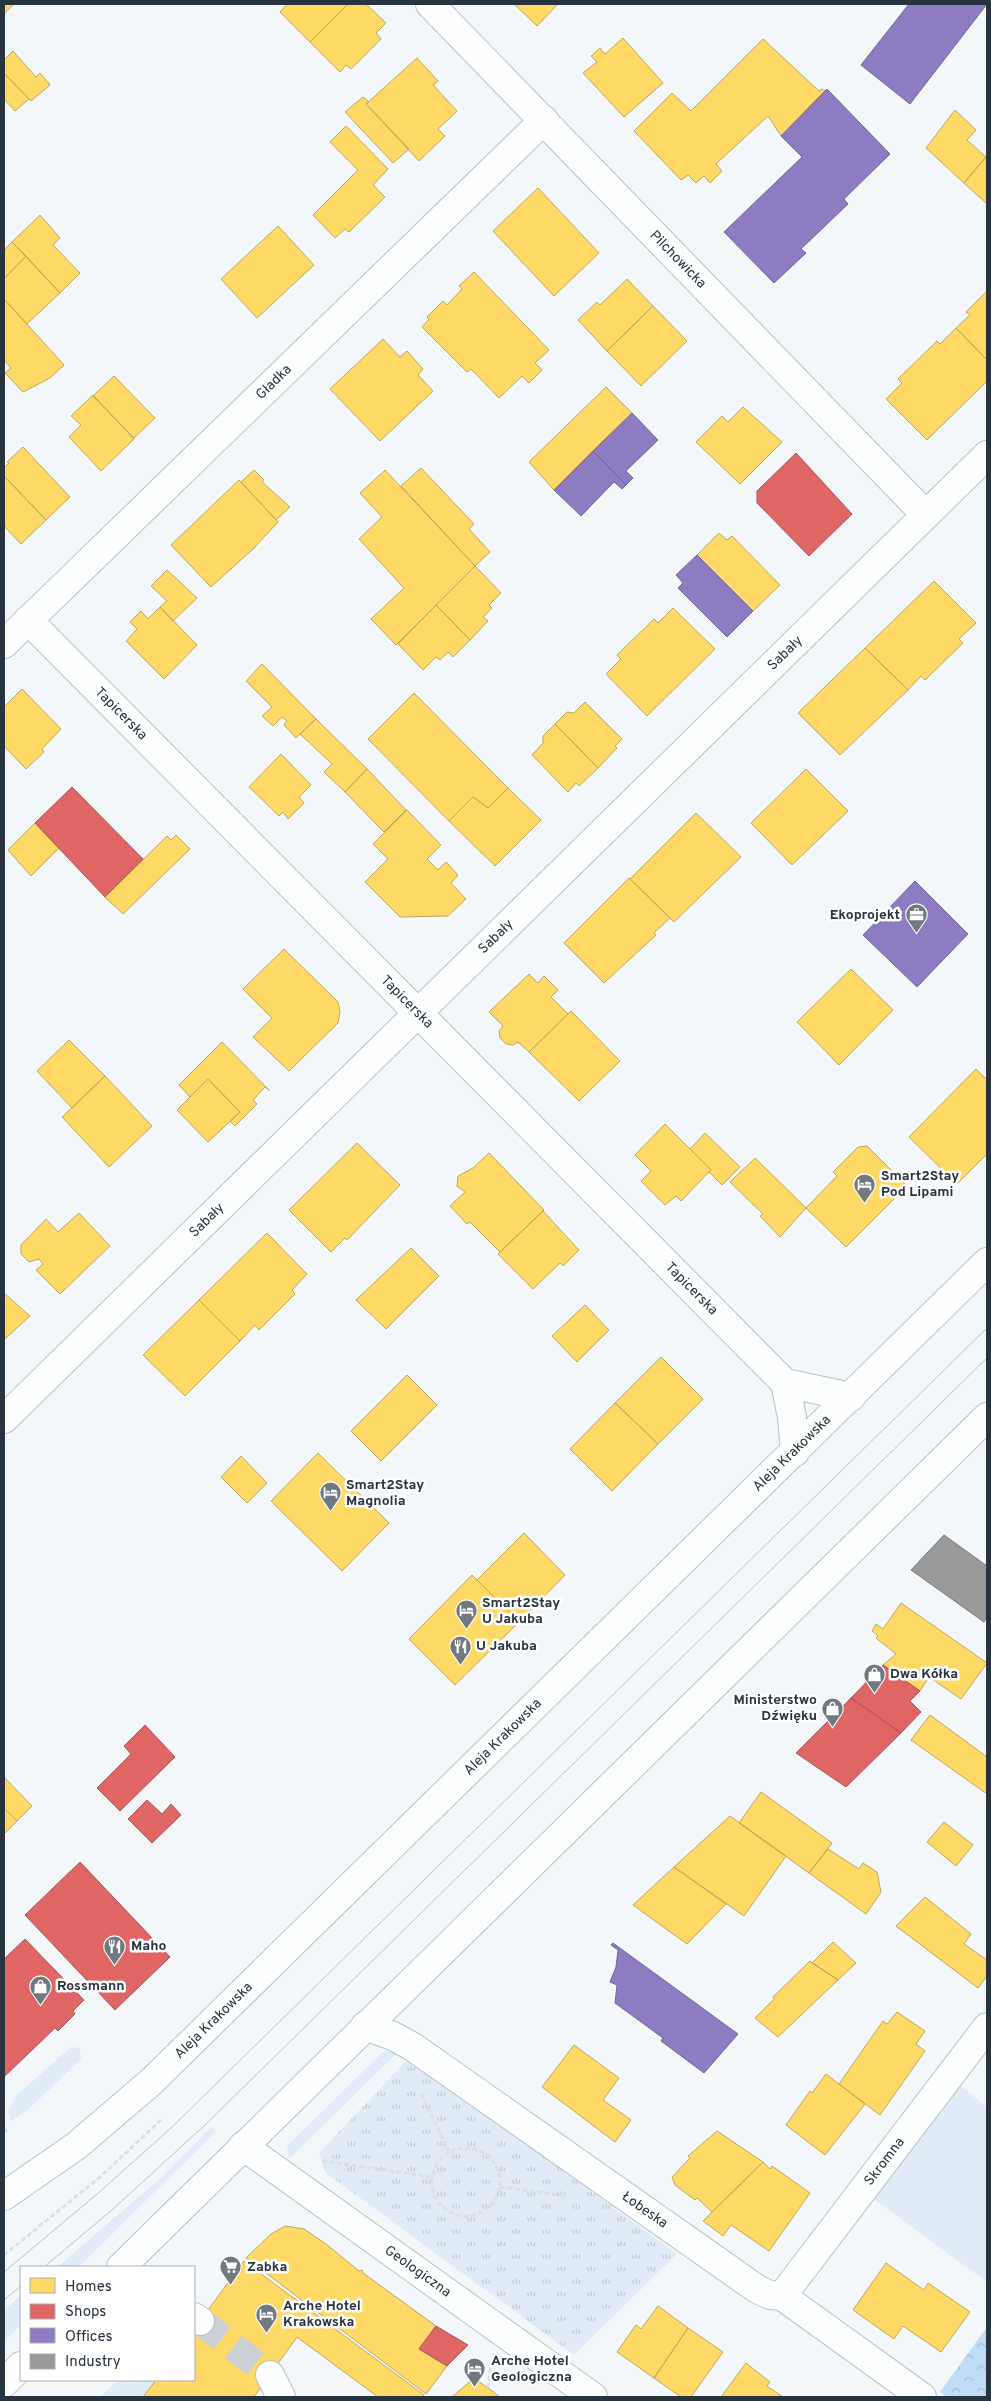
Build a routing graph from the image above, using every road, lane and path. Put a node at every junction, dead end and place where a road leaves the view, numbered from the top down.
1 (430, 4) edge
2 (544, 120) junction
3 (987, 454) edge
4 (926, 515) junction
5 (28, 620) junction
6 (4, 644) edge
7 (418, 1013) junction
8 (987, 1262) edge
9 (785, 1383) junction
10 (851, 1397) junction
11 (987, 1417) edge
12 (4, 1419) edge
13 (795, 1452) junction
14 (365, 2026) junction
15 (987, 2027) edge
16 (420, 2091) dead end
17 (163, 2118) dead end
18 (4, 2128) edge
19 (7, 2132) dead end
20 (243, 2146) junction
21 (449, 2151) junction
22 (319, 2161) dead end
23 (432, 2177) junction
24 (4, 2196) edge
25 (4, 2255) edge
26 (122, 2266) edge
27 (782, 2296) junction
28 (20, 2367) edge
29 (4, 2383) edge
30 (593, 2397) edge
31 (922, 2397) edge

1 - 2 street, Pilchowicka
2 - 4 street, Pilchowicka
2 - 5 street, Gładka
3 - 4 street, Sabały
4 - 7 street, Sabały
5 - 6 street, Gładka
5 - 7 street, Tapicerska
7 - 9 street, Tapicerska
7 - 12 street, Sabały
8 - 10 street, Aleja Krakowska
9 - 10 street
9 - 13 street
10 - 13 street, Aleja Krakowska
11 - 14 street
13 - 24 street, Aleja Krakowska
14 - 20 street
14 - 27 street, Łobeska
15 - 27 street, Skromna
16 - 21 path
17 - 25 path
18 - 19 path
20 - 26 street
20 - 30 street, Geologiczna
21 - 23 path
21 - 23 path
22 - 23 path
27 - 31 street, Łobeska
28 - 29 street

